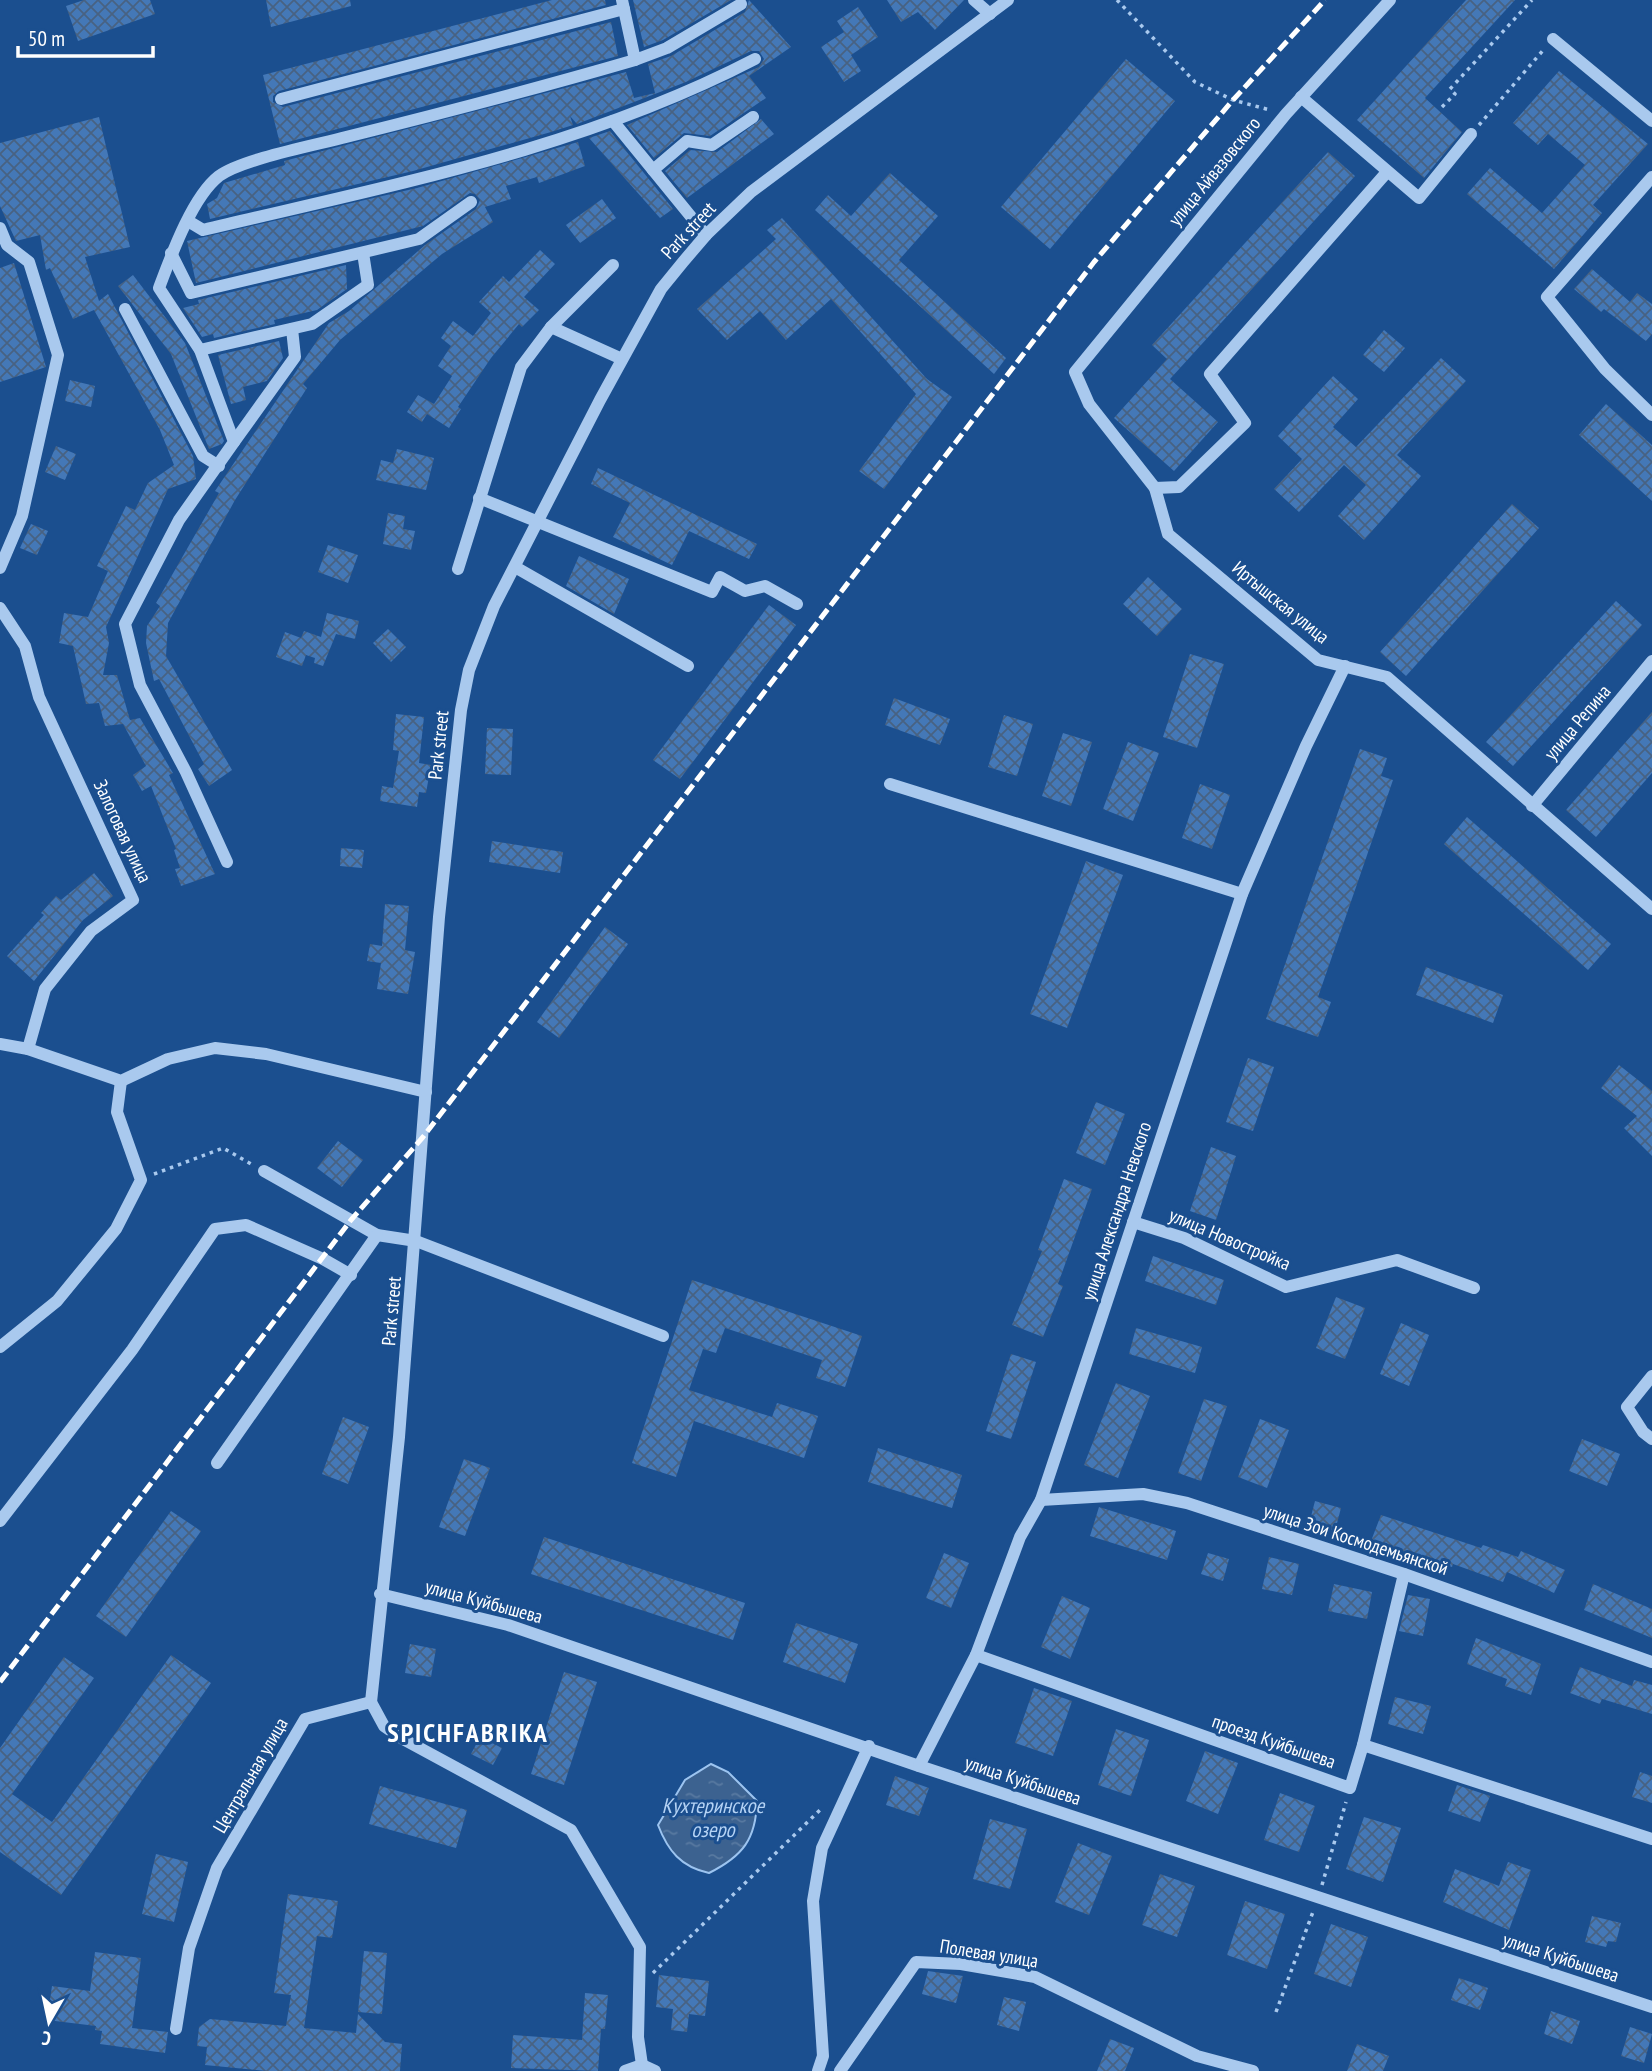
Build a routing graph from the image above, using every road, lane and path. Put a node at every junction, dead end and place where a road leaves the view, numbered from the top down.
1 (974, 0) edge
2 (1008, 0) edge
3 (1117, 0) edge
4 (1390, 0) edge
5 (1532, 0) edge
6 (741, 4) dead end
7 (623, 5) edge
8 (990, 14) junction
9 (1553, 39) joint
10 (755, 59) dead end
11 (635, 60) junction
12 (1301, 97) junction
13 (281, 99) dead end
14 (1441, 107) dead end
15 (1286, 114) junction
16 (753, 117) dead end
17 (613, 121) junction
18 (1652, 121) edge
19 (1471, 134) joint
20 (653, 170) junction
21 (1388, 172) junction
22 (1652, 177) edge
23 (471, 202) dead end
24 (188, 222) junction
25 (0, 228) edge
26 (706, 234) junction
27 (172, 253) junction
28 (363, 253) junction
29 (613, 265) dead end
30 (125, 309) dead end
31 (551, 327) junction
32 (292, 329) junction
33 (200, 350) junction
34 (622, 359) junction
35 (1074, 373) joint
36 (1652, 415) edge
37 (234, 442) junction
38 (219, 466) junction
39 (1156, 488) junction
40 (479, 498) junction
41 (538, 521) junction
42 (515, 567) junction
43 (0, 568) edge
44 (458, 569) dead end
45 (797, 604) dead end
46 (0, 608) edge
47 (1652, 662) edge
48 (688, 666) dead end
49 (1345, 666) junction
50 (890, 784) dead end
51 (1532, 806) junction
52 (227, 862) dead end
53 (1242, 894) junction
54 (1652, 909) edge
55 (0, 1044) edge
56 (29, 1049) junction
57 (121, 1081) junction
58 (426, 1092) junction
59 (264, 1171) joint
60 (141, 1180) junction
61 (1133, 1222) junction
62 (377, 1236) junction
63 (416, 1241) junction
64 (351, 1275) junction
65 (1474, 1288) dead end
66 (663, 1336) dead end
67 (0, 1347) edge
68 (1652, 1376) edge
69 (1652, 1439) edge
70 (217, 1463) dead end
71 (1041, 1500) junction
72 (0, 1521) edge
73 (1404, 1574) junction
74 (380, 1594) junction
75 (976, 1655) junction
76 (1652, 1662) edge
77 (372, 1702) junction
78 (1363, 1745) junction
79 (869, 1746) junction
80 (919, 1766) junction
81 (825, 1805) dead end
82 (1652, 1839) edge
83 (639, 1986) junction
84 (1652, 2007) edge
85 (176, 2029) dead end
86 (642, 2065) junction
87 (625, 2071) edge
88 (655, 2071) edge
89 (818, 2071) edge
90 (841, 2071) edge
91 (1253, 2071) edge

1 - 8 street
2 - 8 street, Park street
3 - 15 path
4 - 12 street, улица Айвазовского
5 - 14 path
6 - 11 street
7 - 11 street
7 - 13 street
8 - 26 street, Park street
9 - 18 street
9 - 19 path
10 - 17 street
11 - 24 street
12 - 15 street, улица Айвазовского
12 - 21 street
15 - 35 street, улица Айвазовского
16 - 20 street
17 - 20 street
17 - 24 street
19 - 21 street
20 - 26 street
21 - 39 street
22 - 36 street
23 - 28 street
24 - 27 street
25 - 43 street
26 - 34 street, Park street
27 - 28 street
27 - 33 street
28 - 32 street
29 - 31 street
30 - 38 street
31 - 34 street
31 - 40 street
32 - 33 street
32 - 37 street
33 - 37 street
34 - 41 street, Park street
35 - 39 street, Иртышская улица
37 - 38 street
38 - 52 street
39 - 49 street, Иртышская улица
40 - 41 street
40 - 44 street
41 - 42 street, Park street
41 - 45 street
42 - 48 street
42 - 58 street, Park street
46 - 56 street, Залоговая улица
47 - 51 street, улица Репина
49 - 51 street, Иртышская улица
49 - 53 street, улица Александра Невского
50 - 53 street
51 - 54 street, Иртышская улица
53 - 61 street, улица Александра Невского
55 - 56 street
56 - 57 street
57 - 58 street
57 - 60 street
58 - 63 street, Park street
59 - 60 path
59 - 62 street
60 - 67 street
61 - 65 street, улица Новостройка
61 - 71 street, улица Александра Невского
62 - 63 street
62 - 64 street
63 - 66 street
63 - 74 street, Park street
64 - 70 street
64 - 72 street
68 - 69 street
71 - 73 street, улица Зои Космодемьянской
71 - 75 street, улица Александра Невского
73 - 76 street, улица Зои Космодемьянской
73 - 78 street
74 - 77 street, Park street
74 - 79 street, улица Куйбышева
75 - 78 street, проезд Куйбышева
75 - 80 street, улица Александра Невского
77 - 83 street
77 - 85 street, Центральная улица
78 - 82 street, проезд Куйбышева
79 - 80 street, улица Куйбышева
79 - 89 street
80 - 84 street, улица Куйбышева
81 - 83 path
83 - 86 street
86 - 87 street
86 - 88 street
90 - 91 street, Полевая улица

